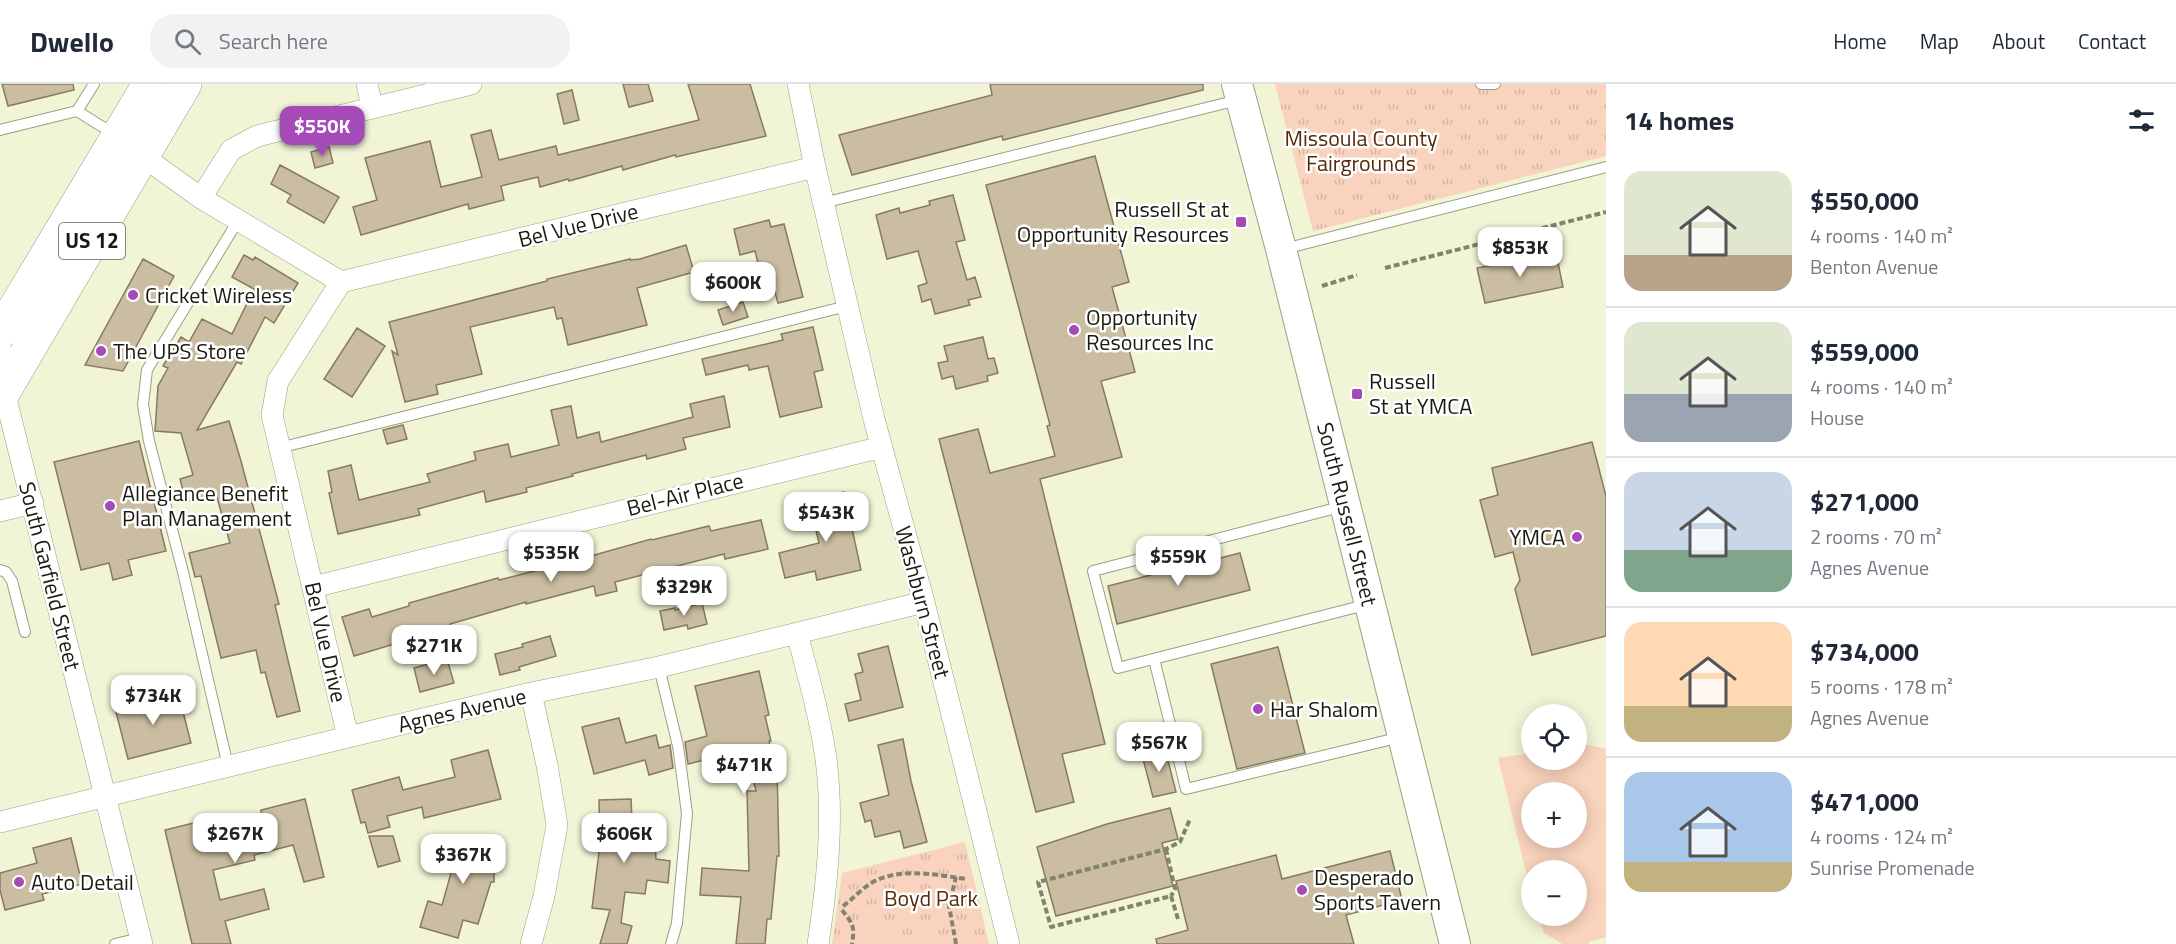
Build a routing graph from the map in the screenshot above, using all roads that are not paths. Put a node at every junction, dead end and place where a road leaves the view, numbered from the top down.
1 (94, 84) edge
2 (149, 84) edge
3 (185, 84) edge
4 (367, 84) edge
5 (471, 84) edge
6 (798, 84) edge
7 (1481, 84) edge
8 (1495, 84) edge
9 (1239, 92) edge
10 (372, 107) junction
11 (76, 111) junction
12 (0, 130) edge
13 (130, 147) junction
14 (814, 167) junction
15 (1606, 167) edge
16 (201, 198) junction
17 (823, 203) junction
18 (239, 219) junction
19 (1281, 249) junction
20 (341, 282) junction
21 (847, 306) junction
22 (0, 333) edge
23 (0, 346) edge
24 (2, 395) edge
25 (882, 447) junction
26 (279, 448) junction
27 (33, 503) junction
28 (1344, 506) junction
29 (0, 511) edge
30 (0, 570) edge
31 (313, 587) junction
32 (924, 602) junction
33 (1369, 604) junction
34 (25, 632) dead end
35 (797, 633) junction
36 (1154, 659) junction
37 (659, 667) junction
38 (531, 693) junction
39 (348, 736) junction
40 (1404, 736) junction
41 (228, 766) junction
42 (104, 797) junction
43 (0, 822) edge
44 (141, 941) edge
45 (116, 944) edge
46 (531, 944) edge
47 (671, 944) edge
48 (818, 944) edge
49 (1009, 944) edge
50 (1455, 944) edge

1 - 11 lane
2 - 13 highway, US 12
3 - 13 highway, US 12
4 - 10 street
5 - 10 street
6 - 14 street, Washburn Street
7 - 8 lane
9 - 17 lane
9 - 19 main road, South Russell Street
10 - 16 street
11 - 12 lane
11 - 13 lane
13 - 16 street
13 - 22 highway, US 12
13 - 24 highway, US 12
14 - 17 street, Washburn Street
14 - 20 street, Bel Vue Drive
15 - 19 lane
16 - 18 street
17 - 21 street, Washburn Street
18 - 20 street
18 - 41 lane
19 - 28 main road, South Russell Street
20 - 26 street, Bel Vue Drive
21 - 25 street, Washburn Street
21 - 26 lane
23 - 24 street, South Garfield Street
24 - 27 street, South Garfield Street
25 - 31 street, Bel-Air Place
25 - 32 street, Washburn Street
26 - 31 street, Bel Vue Drive
27 - 29 street
27 - 42 street, South Garfield Street
28 - 33 main road, South Russell Street
28 - 36 lane
30 - 34 lane
31 - 39 street, Bel Vue Drive
32 - 35 street, Agnes Avenue
32 - 49 street, Washburn Street
33 - 36 lane
33 - 40 main road, South Russell Street
35 - 37 street, Agnes Avenue
35 - 48 street
36 - 40 lane
37 - 38 street, Agnes Avenue
37 - 47 lane
38 - 39 street, Agnes Avenue
38 - 46 street
39 - 41 street, Agnes Avenue
40 - 50 main road, South Russell Street
41 - 42 street, Agnes Avenue
42 - 43 street, Agnes Avenue
42 - 44 street, South Garfield Street
44 - 45 lane

